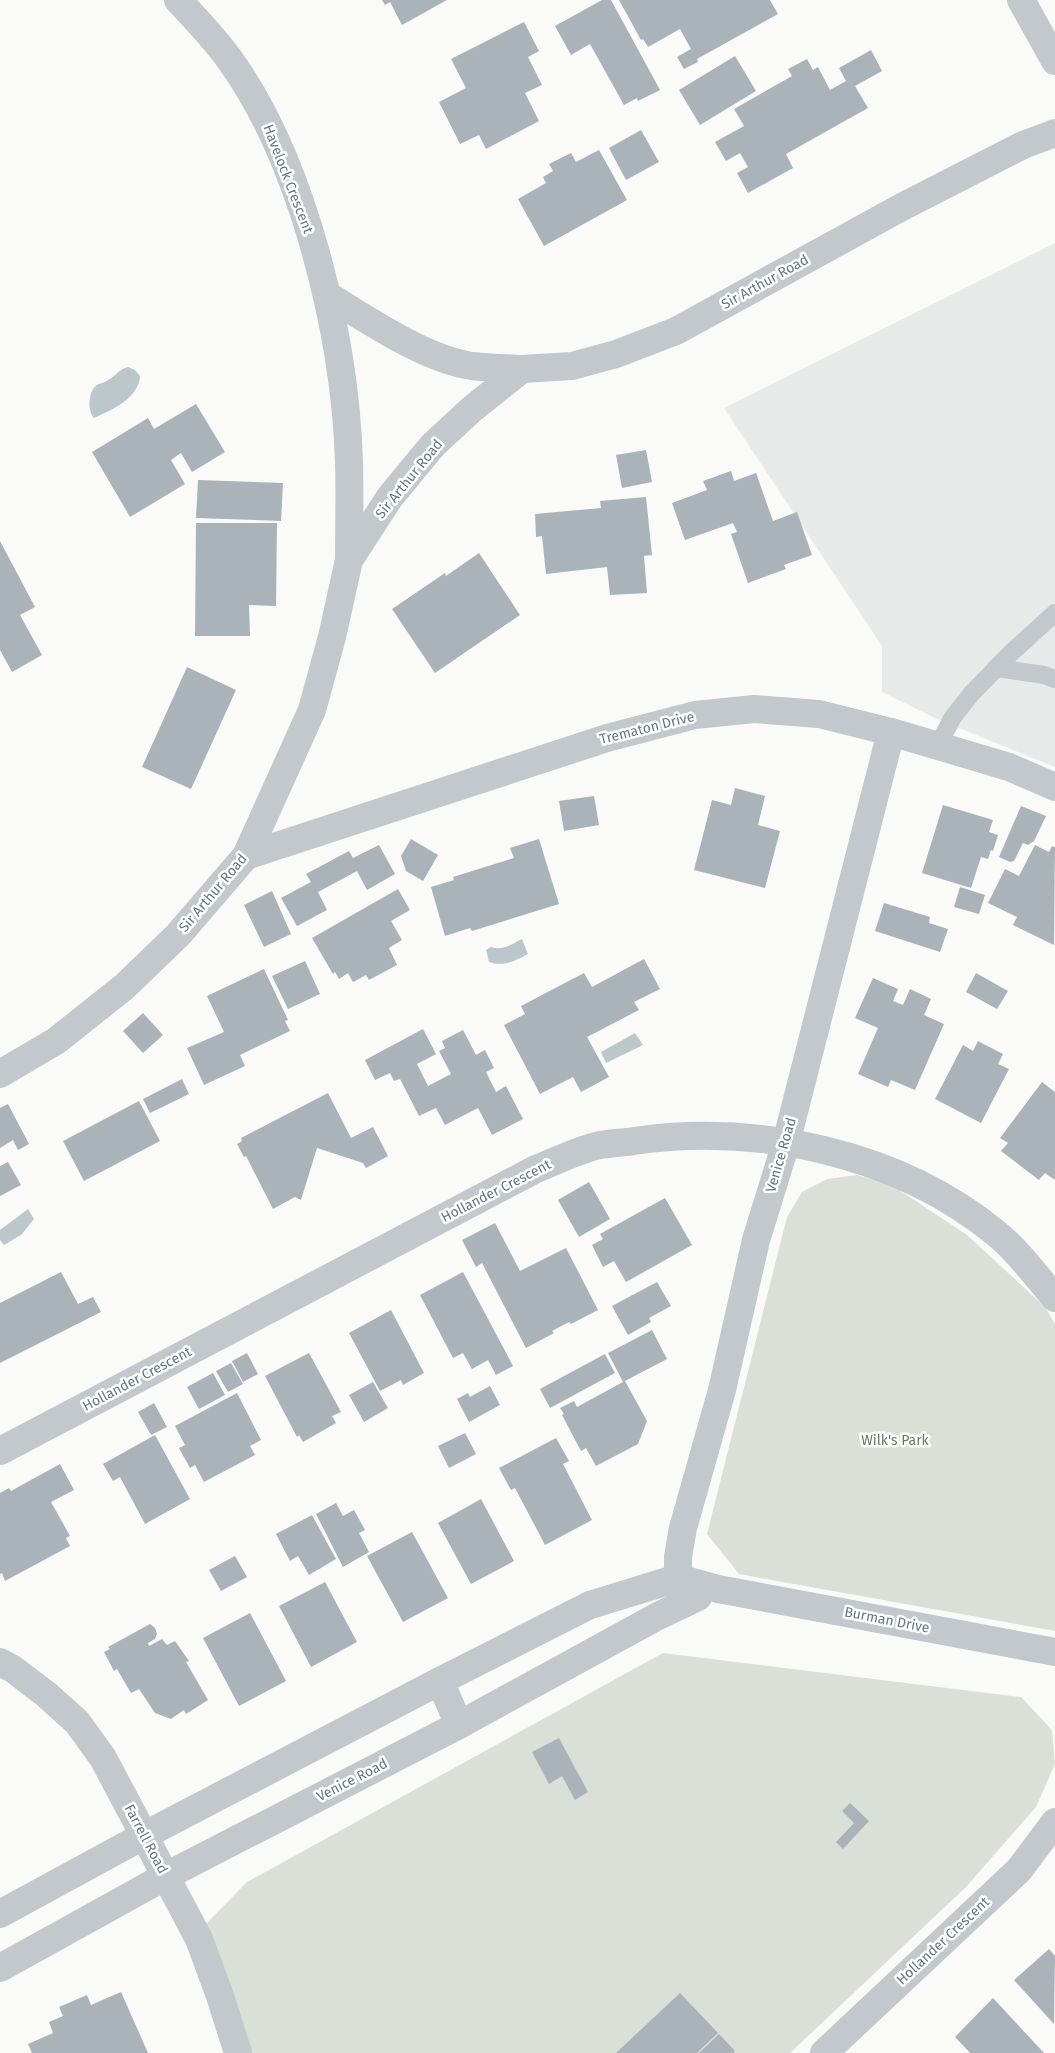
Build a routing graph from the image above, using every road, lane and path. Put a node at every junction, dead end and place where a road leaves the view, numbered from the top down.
1 (178, 0) edge
2 (1021, 0) edge
3 (1055, 61) edge
4 (1055, 133) edge
5 (327, 295) junction
6 (522, 369) junction
7 (349, 560) junction
8 (1055, 613) edge
9 (996, 668) junction
10 (1055, 679) edge
11 (891, 732) junction
12 (938, 745) junction
13 (1055, 787) edge
14 (246, 856) junction
15 (0, 1074) edge
16 (786, 1143) junction
17 (1055, 1298) edge
18 (0, 1451) edge
19 (680, 1591) junction
20 (1055, 1652) edge
21 (0, 1662) edge
22 (440, 1680) junction
23 (459, 1725) junction
24 (1055, 1822) edge
25 (145, 1835) junction
26 (166, 1876) junction
27 (0, 1914) edge
28 (0, 1968) edge
29 (238, 2053) edge
30 (824, 2053) edge

1 - 5 street, Havelock Crescent
2 - 3 street
4 - 6 street, Sir Arthur Road
5 - 6 street
5 - 7 street, Havelock Crescent
6 - 7 street, Sir Arthur Road
7 - 14 street, Sir Arthur Road
8 - 9 lane
9 - 10 lane
9 - 12 lane
11 - 12 street, Trematon Drive
11 - 14 street, Trematon Drive
11 - 16 street, Venice Road
12 - 13 street, Trematon Drive
14 - 15 street, Sir Arthur Road
16 - 17 street, Hollander Crescent
16 - 18 street, Hollander Crescent
16 - 19 street, Venice Road
19 - 20 street, Burman Drive
19 - 22 street
19 - 23 street, Venice Road
21 - 25 street, Farrell Road
22 - 23 street
22 - 25 street
23 - 26 street, Venice Road
24 - 30 street, Hollander Crescent
25 - 26 street, Farrell Road
25 - 27 street
26 - 28 street, Venice Road
26 - 29 street, Farrell Road

